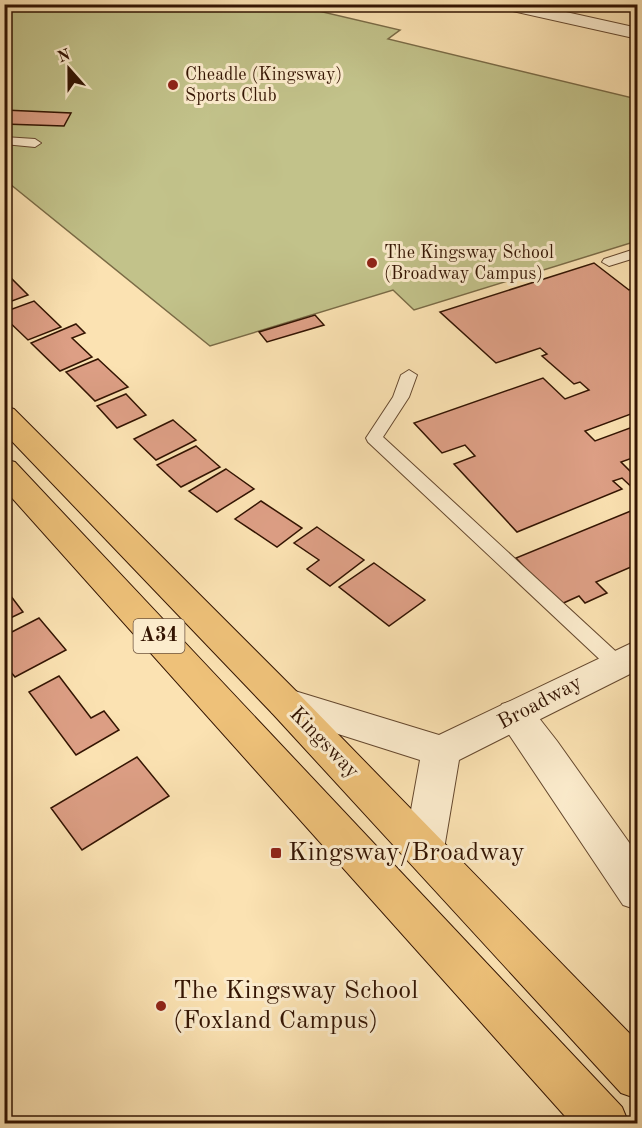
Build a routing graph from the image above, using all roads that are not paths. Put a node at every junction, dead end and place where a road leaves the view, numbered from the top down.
1 (504, 4) edge
2 (629, 13) dead end
3 (618, 30) junction
4 (638, 34) edge
5 (4, 140) edge
6 (35, 143) dead end
7 (638, 252) edge
8 (609, 262) dead end
9 (409, 375) dead end
10 (4, 415) edge
11 (4, 469) edge
12 (627, 659) edge
13 (285, 703) junction
14 (515, 714) junction
15 (441, 751) junction
16 (424, 849) junction
17 (638, 891) edge
18 (638, 1076) edge
19 (605, 1124) edge

1 - 3 street
2 - 3 street
3 - 4 street
5 - 6 lane
7 - 8 lane
9 - 12 lane
10 - 13 highway, Kingsway / A34
11 - 19 highway, A34
12 - 14 street, Broadway
13 - 15 street
13 - 16 highway, Kingsway / A34
14 - 15 street, Broadway
14 - 17 street
15 - 16 street
16 - 18 highway, Kingsway / A34

